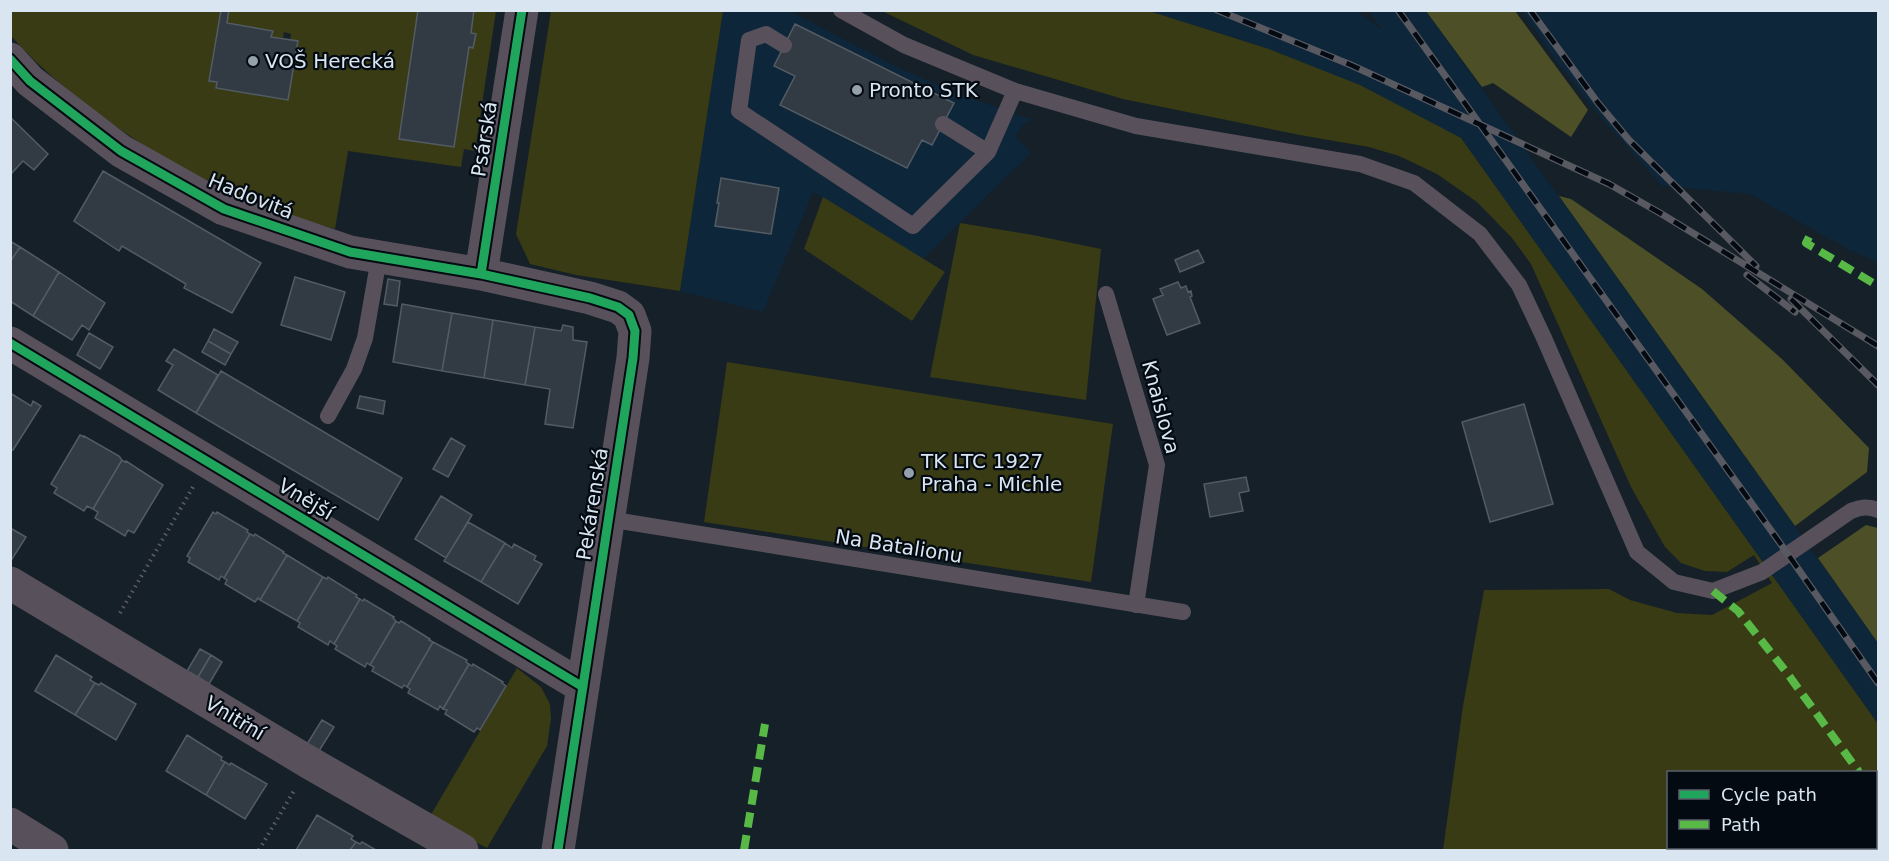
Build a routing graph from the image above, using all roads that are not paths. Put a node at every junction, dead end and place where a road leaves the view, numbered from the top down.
1 (522, 10) edge
2 (841, 10) edge
3 (784, 45) dead end
4 (10, 59) edge
5 (1015, 91) junction
6 (943, 124) dead end
7 (988, 152) junction
8 (379, 258) junction
9 (482, 274) junction
10 (1106, 294) dead end
11 (10, 343) edge
12 (328, 416) dead end
13 (1878, 510) edge
14 (608, 519) junction
15 (10, 583) edge
16 (1136, 605) junction
17 (1183, 612) dead end
18 (583, 687) junction
19 (10, 824) edge
20 (52, 850) edge
21 (462, 850) edge
22 (558, 850) edge

1 - 9 street, Psárská
2 - 5 lane
3 - 7 lane
4 - 8 street, Hadovitá
5 - 7 lane
5 - 13 lane
6 - 7 lane
8 - 9 street, Hadovitá
8 - 12 lane
9 - 14 street, Pekárenská
10 - 16 lane, Knaislova
11 - 18 street, Vnější
14 - 16 lane, Na Batalionu
14 - 18 street, Pekárenská
15 - 21 street, Vnitřní
16 - 17 lane, Na Batalionu
18 - 22 street, Pekárenská
19 - 20 street

